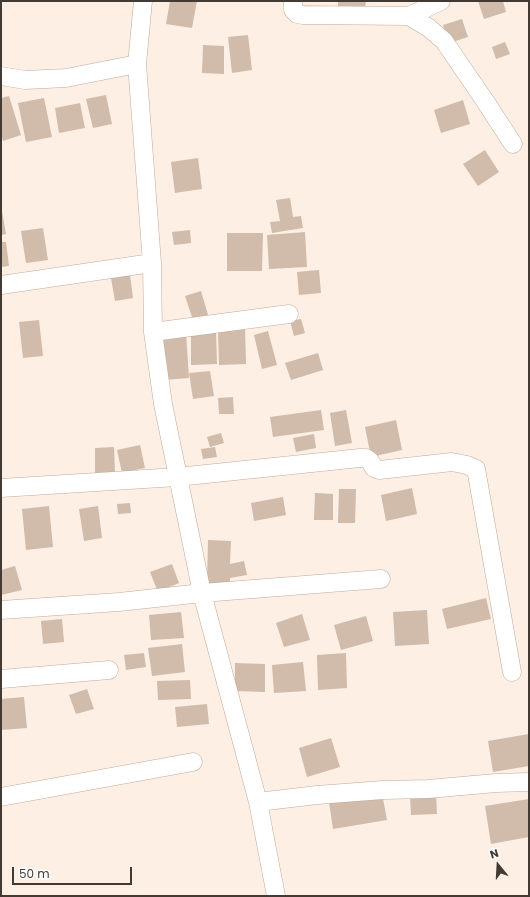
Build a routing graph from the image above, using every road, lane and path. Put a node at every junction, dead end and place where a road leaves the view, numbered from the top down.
1 (143, 1) edge
2 (293, 1) edge
3 (441, 1) edge
4 (409, 16) junction
5 (137, 64) junction
6 (1, 76) edge
7 (514, 144) dead end
8 (152, 264) junction
9 (1, 285) edge
10 (289, 314) dead end
11 (153, 332) junction
12 (177, 477) junction
13 (1, 488) edge
14 (381, 579) dead end
15 (202, 593) junction
16 (1, 610) edge
17 (109, 670) dead end
18 (512, 672) dead end
19 (1, 679) edge
20 (194, 762) dead end
21 (529, 782) edge
22 (1, 798) edge
23 (258, 802) junction
24 (276, 896) edge

1 - 5 street
2 - 4 street
3 - 4 street
4 - 7 street
5 - 6 street
5 - 8 street
8 - 9 street
8 - 11 street
10 - 11 street
11 - 12 street
12 - 13 street
12 - 15 street
12 - 18 street
14 - 15 street
15 - 16 street
15 - 23 street
17 - 19 street
20 - 22 street
21 - 23 street
23 - 24 street

